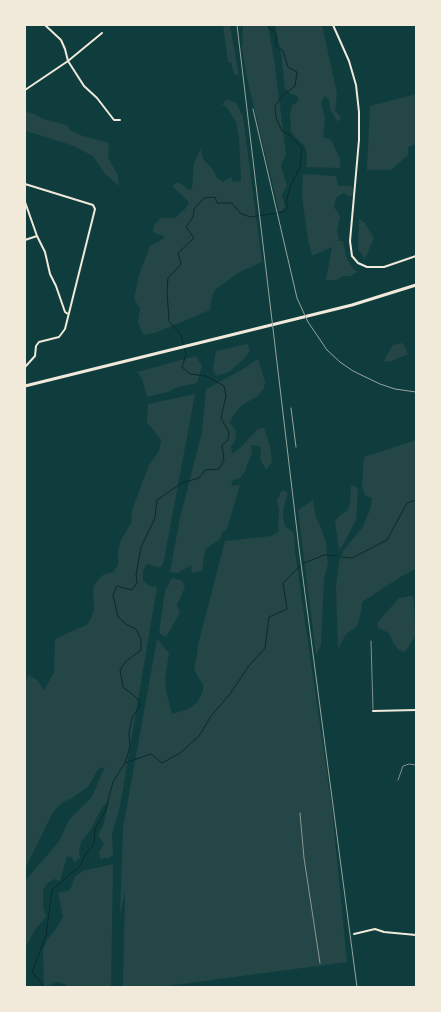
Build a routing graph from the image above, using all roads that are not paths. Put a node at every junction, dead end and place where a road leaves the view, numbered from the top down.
1 (45, 25) edge
2 (333, 25) edge
3 (102, 33) dead end
4 (68, 61) junction
5 (25, 90) edge
6 (120, 120) dead end
7 (25, 184) edge
8 (25, 202) edge
9 (37, 236) junction
10 (25, 240) edge
11 (416, 256) edge
12 (416, 285) edge
13 (68, 314) junction
14 (25, 367) edge
15 (25, 386) edge
16 (371, 641) dead end
17 (373, 710) joint
18 (416, 710) edge
19 (416, 765) edge
20 (398, 780) dead end
21 (300, 813) dead end
22 (354, 934) dead end
23 (416, 935) edge
24 (320, 963) dead end

1 - 4 street
2 - 11 street
3 - 4 street
4 - 5 street
4 - 6 street
7 - 13 street
8 - 9 street
9 - 10 street
9 - 13 street
12 - 15 highway
13 - 14 street
16 - 17 lane
17 - 18 street
19 - 20 lane
21 - 24 lane
22 - 23 street

